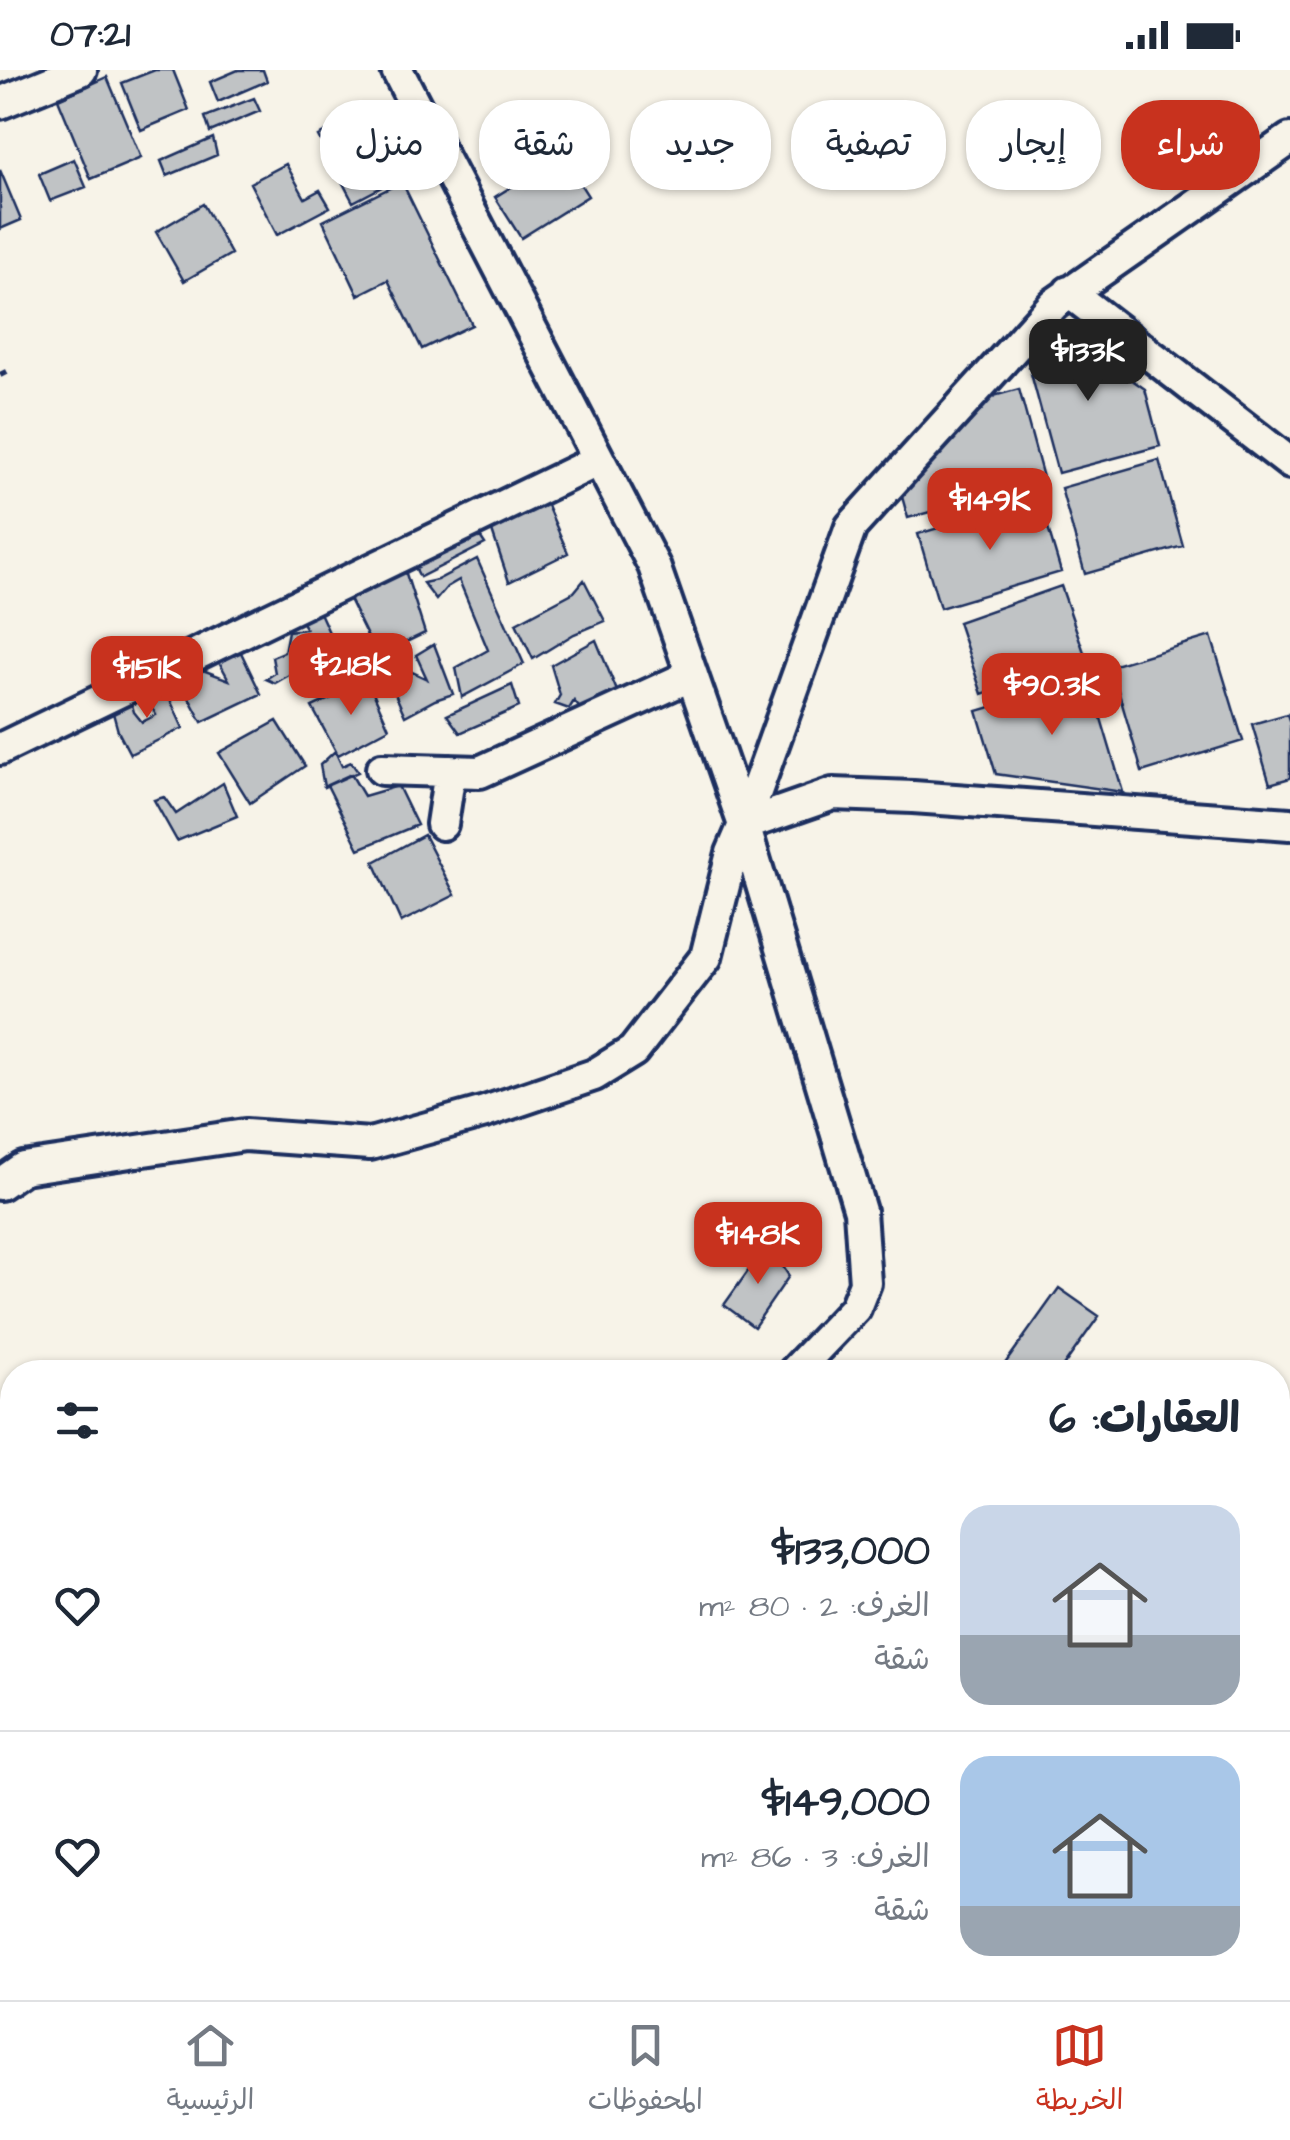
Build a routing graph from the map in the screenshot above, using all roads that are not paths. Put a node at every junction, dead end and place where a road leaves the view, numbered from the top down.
1 (81, 70) edge
2 (397, 70) edge
3 (0, 103) edge
4 (1290, 139) edge
5 (1070, 292) junction
6 (599, 460) junction
7 (1290, 463) edge
8 (692, 675) junction
9 (0, 749) edge
10 (382, 768) dead end
11 (450, 771) junction
12 (442, 824) dead end
13 (1290, 824) edge
14 (744, 826) junction
15 (0, 1184) edge
16 (805, 1360) edge

1 - 3 street
2 - 6 street
4 - 5 street
5 - 7 street
5 - 14 street
6 - 8 street
6 - 9 street
8 - 11 street
8 - 14 street
10 - 11 street
11 - 12 street
13 - 14 street
14 - 15 street
14 - 16 street

